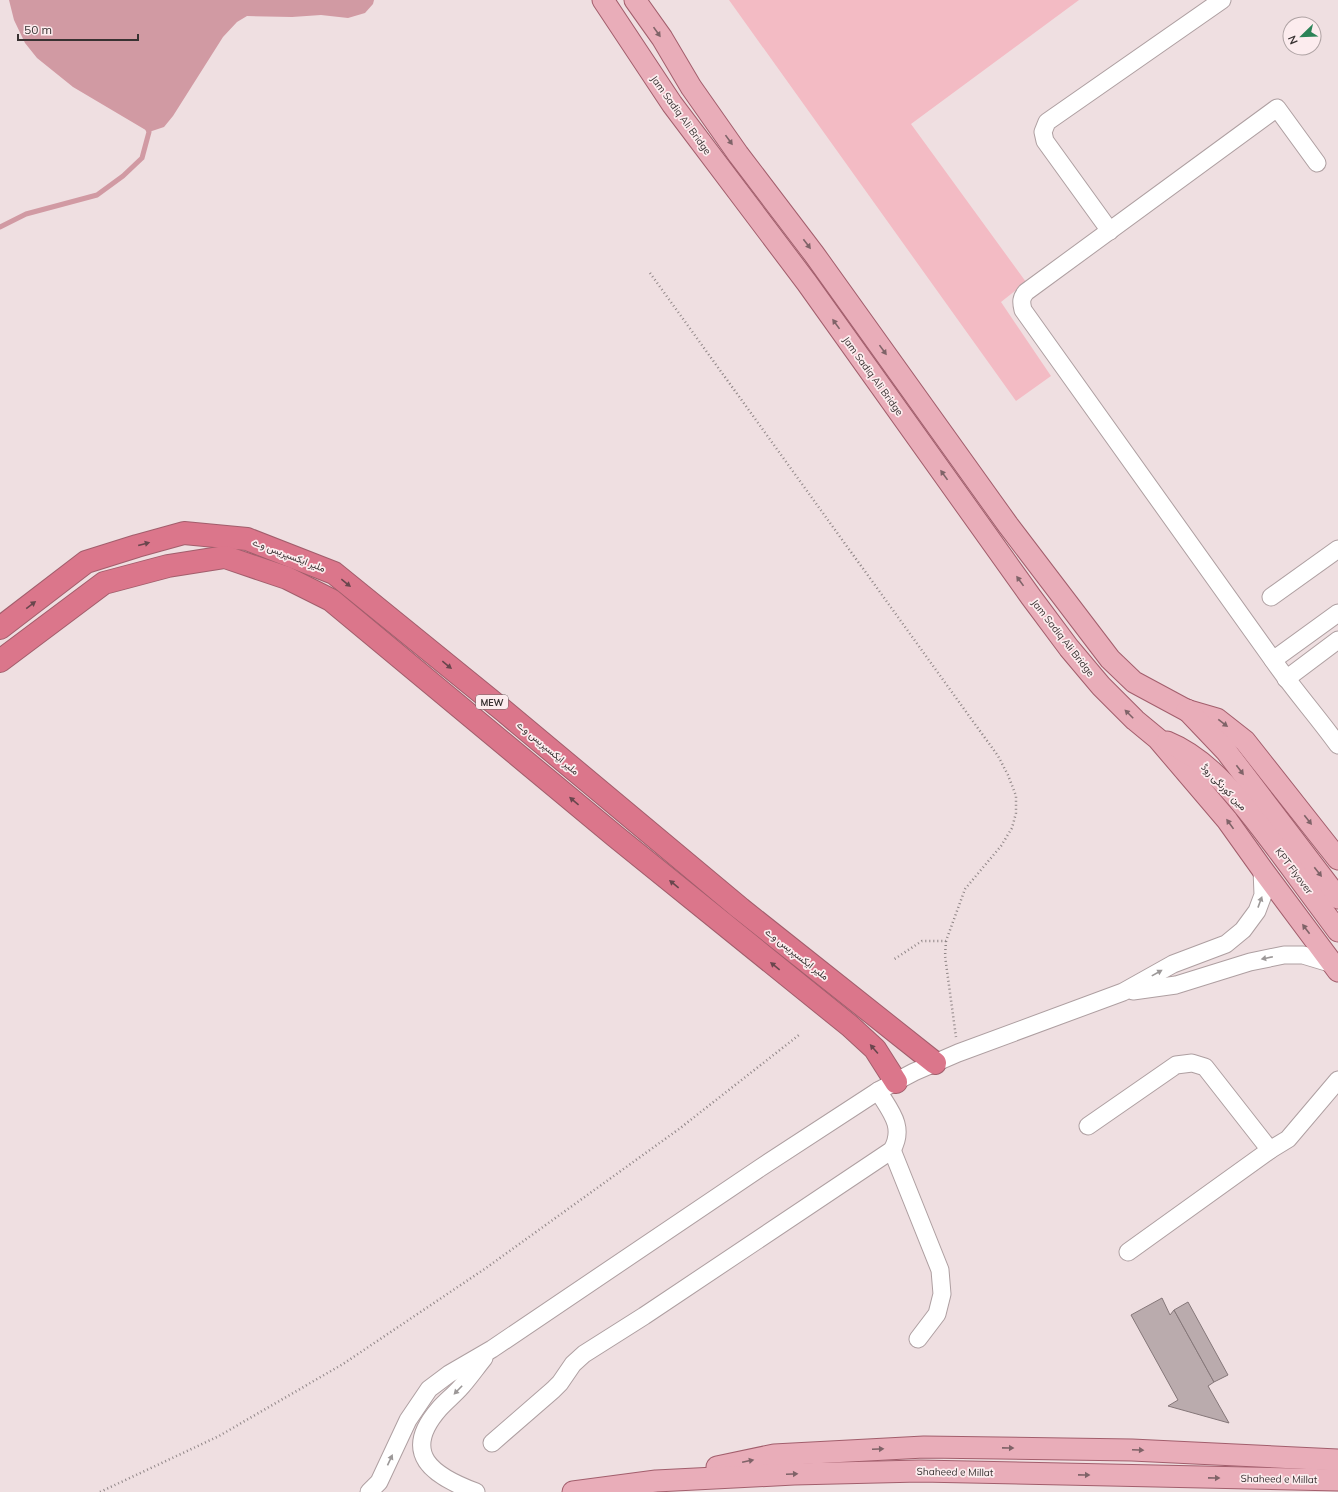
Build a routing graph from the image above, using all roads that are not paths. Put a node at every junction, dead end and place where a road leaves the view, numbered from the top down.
1 (603, 0) edge
2 (635, 0) edge
3 (1222, 0) edge
4 (1316, 163) dead end
5 (1110, 231) junction
6 (1338, 549) edge
7 (1271, 596) dead end
8 (1338, 613) edge
9 (0, 628) edge
10 (1338, 640) edge
11 (1273, 660) junction
12 (0, 661) edge
13 (1286, 679) junction
14 (1186, 710) junction
15 (1158, 739) junction
16 (1338, 745) edge
17 (1255, 804) junction
18 (1338, 859) edge
19 (1262, 869) junction
20 (1338, 898) edge
21 (1338, 931) edge
22 (1335, 968) edge
23 (1123, 992) junction
24 (935, 1063) junction
25 (1338, 1080) edge
26 (887, 1087) junction
27 (1088, 1126) dead end
28 (892, 1150) junction
29 (1270, 1150) junction
30 (1128, 1252) dead end
31 (918, 1339) dead end
32 (492, 1349) junction
33 (492, 1443) dead end
34 (1338, 1460) edge
35 (1338, 1480) edge
36 (656, 1481) junction
37 (369, 1492) edge
38 (476, 1492) edge
39 (573, 1492) edge

15 -> 1 main road, Jam Sadiq Ali Bridge
2 -> 14 main road
3 - 5 street
4 - 5 street
5 - 11 street
6 - 7 street
8 - 11 street
9 -> 24 highway, ملیر ایکسپریس وے / MEW
10 - 13 street
11 - 13 street
26 -> 12 highway, MEW
13 - 16 street
14 -> 17 main road, مین کورنگی روڈ
14 -> 18 main road
15 - 17 main road, مین کورنگی روڈ
19 -> 15 main road
17 -> 20 main road, KPT Flyover
17 - 21 main road, KPT Flyover
22 -> 19 main road
23 -> 19 street
22 -> 23 street
23 - 24 street
24 - 26 street
25 - 29 street
26 - 28 street
26 - 32 street
27 - 29 street
28 - 31 street
28 - 33 street
29 - 30 street
37 -> 32 street
32 -> 38 street
36 -> 34 main road
36 -> 35 main road, Shaheed e Millat
36 - 39 main road, Shaheed e Millat

